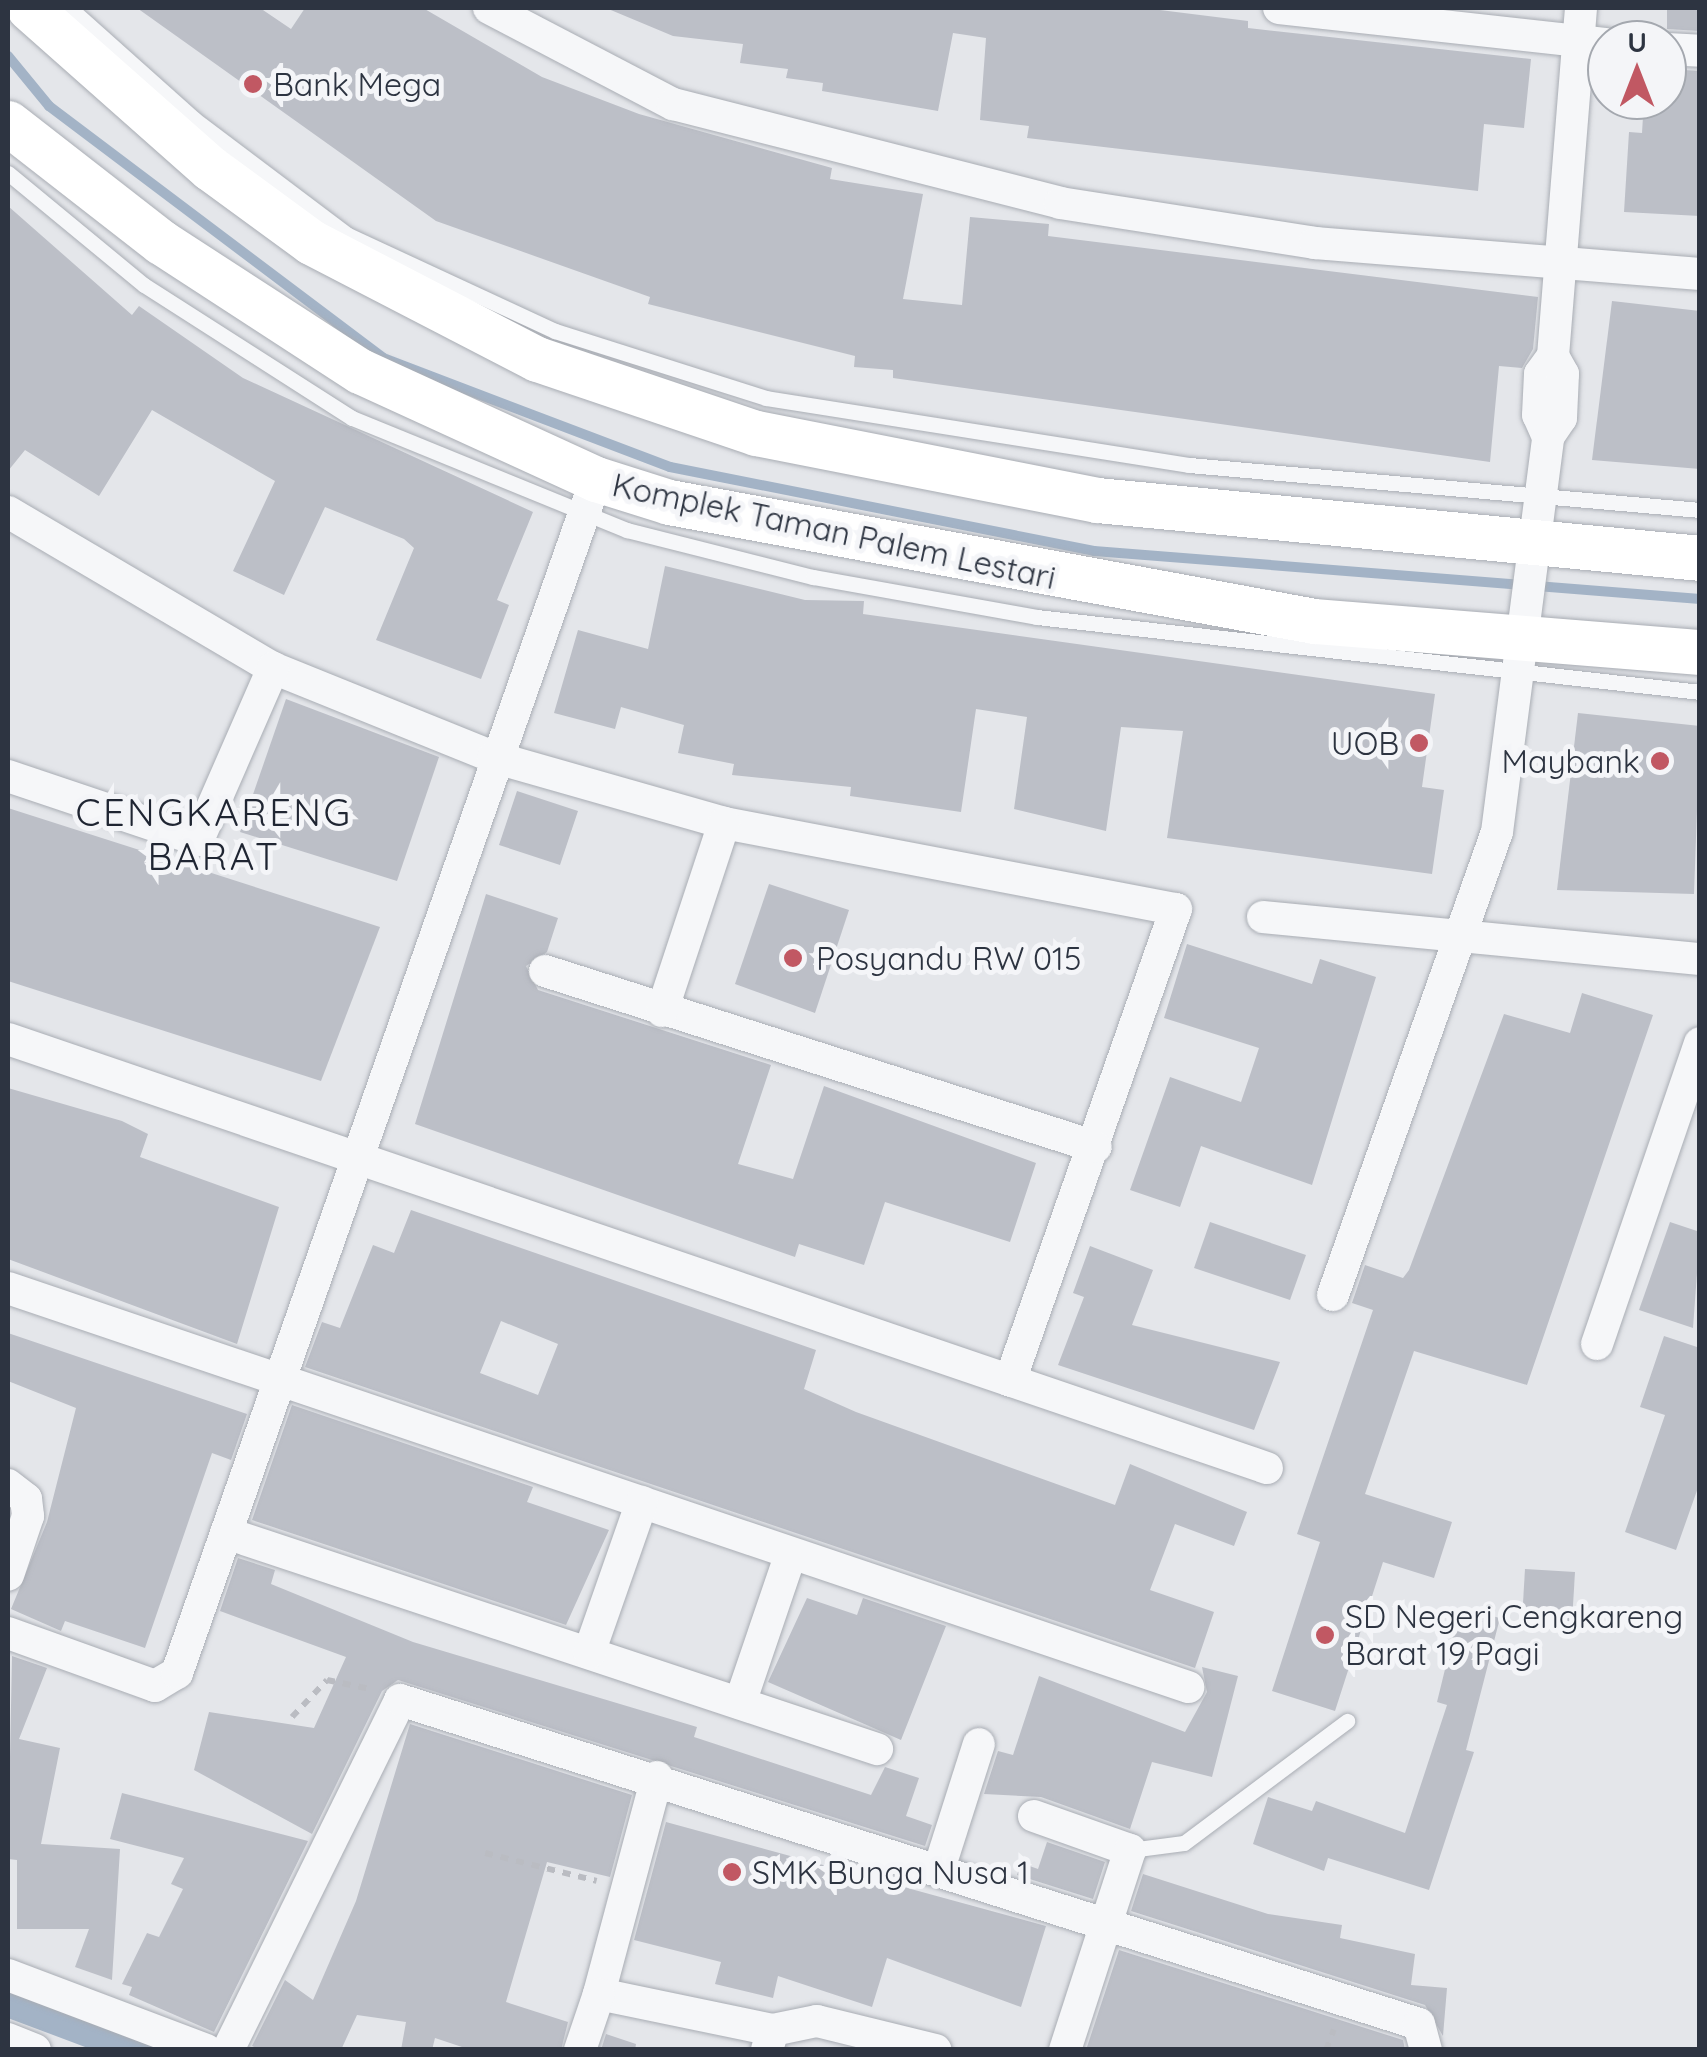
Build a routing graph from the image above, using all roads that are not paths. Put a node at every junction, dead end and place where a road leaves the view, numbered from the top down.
1 (488, 8) edge
2 (1279, 8) edge
3 (1338, 11) edge
4 (52, 12) edge
5 (1587, 42) edge
6 (1587, 86) edge
7 (8, 123) edge
8 (8, 173) edge
9 (1562, 267) junction
10 (1700, 274) edge
11 (761, 416) junction
12 (1542, 494) junction
13 (589, 497) junction
14 (1700, 510) edge
15 (8, 512) edge
16 (1534, 553) junction
17 (1700, 558) edge
18 (1524, 640) junction
19 (1700, 652) edge
20 (273, 668) junction
21 (1700, 692) edge
22 (492, 757) junction
23 (8, 776) edge
24 (724, 823) junction
25 (1264, 917) dead end
26 (1463, 936) junction
27 (1700, 959) edge
28 (545, 971) dead end
29 (662, 1011) junction
30 (8, 1039) edge
31 (1700, 1042) edge
32 (1096, 1148) junction
33 (353, 1159) junction
34 (8, 1288) edge
35 (1333, 1295) dead end
36 (1597, 1344) dead end
37 (278, 1380) junction
38 (1010, 1381) junction
39 (1267, 1468) dead end
40 (8, 1485) edge
41 (642, 1502) junction
42 (226, 1533) junction
43 (791, 1553) junction
44 (8, 1575) edge
45 (8, 1632) edge
46 (590, 1654) junction
47 (1188, 1687) dead end
48 (740, 1703) junction
49 (1347, 1721) dead end
50 (979, 1744) dead end
51 (877, 1749) dead end
52 (657, 1778) junction
53 (1034, 1816) dead end
54 (1130, 1850) junction
55 (939, 1869) junction
56 (1105, 1925) junction
57 (8, 1974) edge
58 (600, 1994) junction
59 (8, 2040) edge
60 (770, 2040) edge
61 (35, 2050) edge
62 (206, 2050) edge
63 (228, 2050) edge
64 (580, 2050) edge
65 (934, 2050) edge
66 (1065, 2050) edge
67 (1426, 2050) edge

1 - 9 street
2 - 3 street
3 - 5 street
4 - 11 street
6 - 9 street
7 - 13 street, Komplek Taman Palem Lestari
8 - 13 lane
9 - 10 street
9 - 12 street
11 - 12 lane
11 - 16 street
12 - 14 lane
12 - 16 street
13 - 18 street, Komplek Taman Palem Lestari
13 - 22 street
15 - 20 street
16 - 17 street
16 - 18 street
18 - 19 street, Komplek Taman Palem Lestari
18 - 21 lane
18 - 26 street
20 - 22 street
20 - 23 street
22 - 24 street
22 - 33 street
24 - 29 street
24 - 32 street
25 - 26 street
26 - 27 street
26 - 35 street
28 - 29 street
29 - 32 street
30 - 33 street
31 - 36 street
32 - 38 street
33 - 37 street
33 - 38 street
34 - 37 street
37 - 41 street
37 - 42 street
38 - 39 street
40 - 44 street
41 - 43 street
41 - 46 street
42 - 45 street
42 - 46 street
43 - 47 street
43 - 48 street
46 - 48 street
48 - 51 street
49 - 54 lane
50 - 55 street
52 - 55 street
52 - 58 street
52 - 63 street
53 - 54 street
54 - 56 street
55 - 56 street
56 - 66 street
56 - 67 street
57 - 62 street
58 - 60 street
58 - 64 street
59 - 61 street
60 - 65 street

